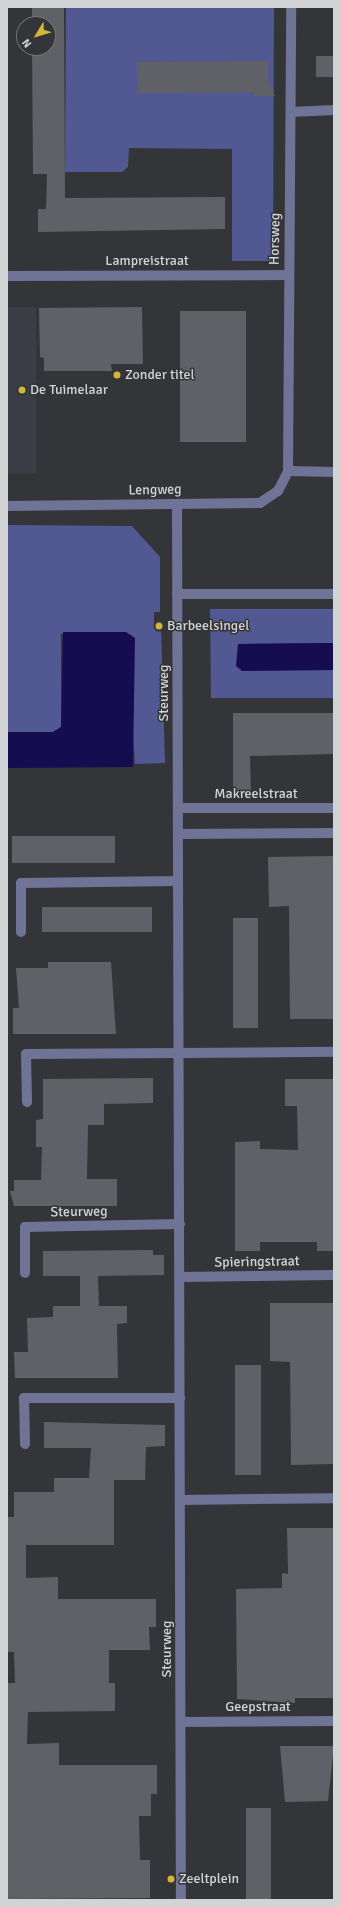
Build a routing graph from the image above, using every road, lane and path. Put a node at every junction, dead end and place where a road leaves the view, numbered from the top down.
1 (291, 7) edge
2 (334, 110) edge
3 (291, 112) junction
4 (288, 275) junction
5 (7, 276) edge
6 (288, 471) junction
7 (334, 472) edge
8 (177, 504) junction
9 (7, 506) edge
10 (177, 594) junction
11 (334, 594) edge
12 (178, 808) junction
13 (334, 808) edge
14 (334, 833) edge
15 (178, 834) junction
16 (178, 881) junction
17 (21, 932) dead end
18 (334, 1052) edge
19 (179, 1054) junction
20 (27, 1102) dead end
21 (180, 1224) junction
22 (25, 1273) dead end
23 (334, 1275) edge
24 (180, 1277) junction
25 (180, 1398) junction
26 (25, 1444) dead end
27 (334, 1498) edge
28 (181, 1500) junction
29 (334, 1721) edge
30 (181, 1722) junction
31 (181, 1900) edge

1 - 3 street, Horsweg
2 - 3 street
3 - 4 street, Horsweg
4 - 5 street, Lampreistraat
4 - 6 street, Horsweg
6 - 7 street
6 - 8 street, Lengweg
8 - 9 street, Lengweg
8 - 10 street, Steurweg
10 - 11 street
10 - 12 street, Steurweg
12 - 13 street, Makreelstraat
12 - 15 street, Steurweg
14 - 15 street
15 - 16 street, Steurweg
16 - 17 street
16 - 19 street, Steurweg
18 - 19 street
19 - 20 street
19 - 21 street, Steurweg
21 - 22 street, Steurweg
21 - 24 street, Steurweg
23 - 24 street, Spieringstraat
24 - 25 street, Steurweg
25 - 26 street
25 - 28 street, Steurweg
27 - 28 street
28 - 30 street, Steurweg
29 - 30 street, Geepstraat
30 - 31 street, Steurweg

